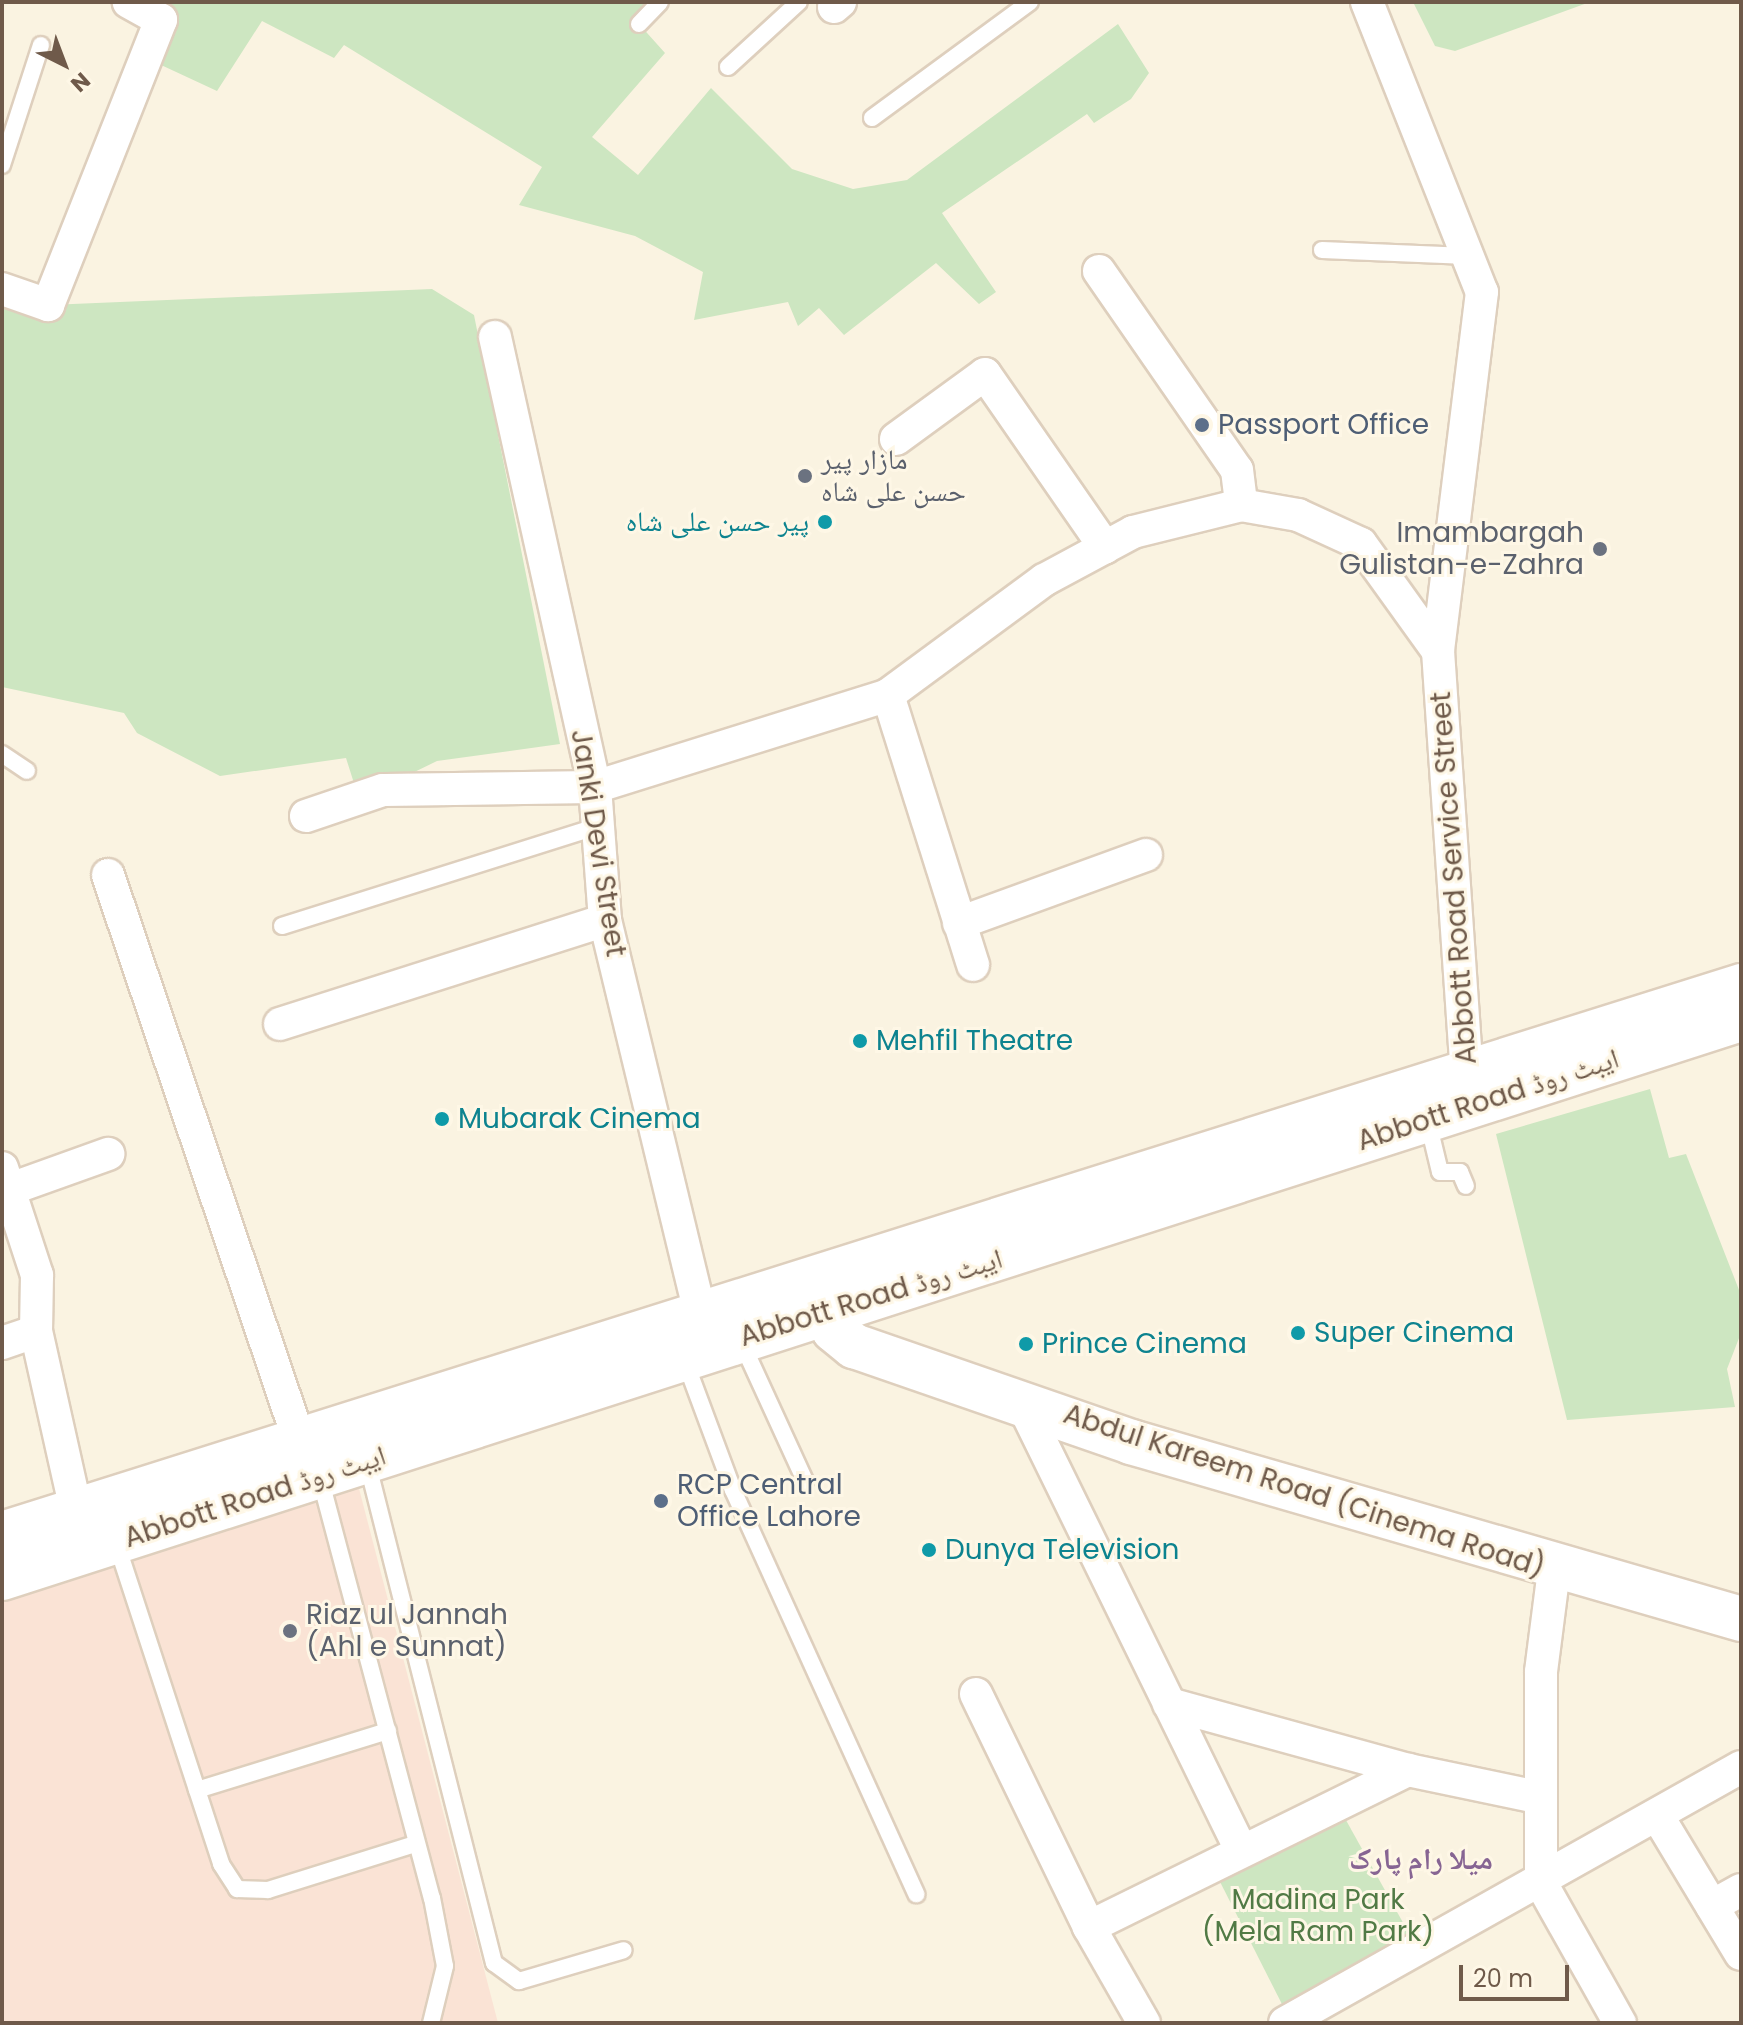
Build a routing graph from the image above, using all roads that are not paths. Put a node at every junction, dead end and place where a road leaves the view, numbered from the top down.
1 (129, 2) edge
2 (660, 2) edge
3 (799, 2) edge
4 (1367, 2) edge
5 (1018, 5) edge
6 (639, 24) dead end
7 (41, 45) dead end
8 (728, 67) dead end
9 (872, 118) dead end
10 (2, 165) edge
11 (1322, 250) dead end
12 (1468, 256) junction
13 (1099, 271) dead end
14 (2, 289) edge
15 (495, 337) dead end
16 (896, 439) dead end
17 (1241, 505) junction
18 (1105, 547) junction
19 (1438, 651) junction
20 (888, 695) junction
21 (2, 754) edge
22 (27, 771) dead end
23 (595, 787) junction
24 (306, 816) dead end
25 (593, 828) junction
26 (1146, 855) dead end
27 (108, 875) dead end
28 (605, 920) junction
29 (959, 923) junction
30 (282, 926) dead end
31 (973, 965) dead end
32 (1741, 986) edge
33 (1741, 1019) edge
34 (280, 1024) dead end
35 (1468, 1089) junction
36 (1427, 1120) junction
37 (108, 1154) dead end
38 (4, 1183) edge
39 (1466, 1186) dead end
40 (820, 1298) junction
41 (36, 1331) junction
42 (708, 1338) junction
43 (2, 1343) edge
44 (1020, 1399) junction
45 (310, 1460) junction
46 (367, 1460) junction
47 (805, 1481) dead end
48 (76, 1510) junction
49 (2, 1534) edge
50 (116, 1542) junction
51 (1554, 1570) junction
52 (2, 1578) edge
53 (1741, 1619) edge
54 (976, 1694) dead end
55 (1169, 1704) junction
56 (388, 1731) junction
57 (1741, 1767) edge
58 (1408, 1770) junction
59 (197, 1790) junction
60 (1537, 1797) junction
61 (1657, 1815) junction
62 (415, 1844) junction
63 (1241, 1850) junction
64 (1541, 1883) junction
65 (1741, 1890) edge
66 (916, 1894) dead end
67 (1712, 1906) junction
68 (1089, 1927) junction
69 (624, 1950) dead end
70 (1741, 1954) edge
71 (1610, 2020) edge
72 (431, 2023) edge
73 (1144, 2023) edge
74 (1285, 2023) edge

1 - 14 street
2 - 6 lane
3 - 8 lane
4 - 12 street, Abbott Road Service Street
5 - 9 lane
7 - 10 lane
11 - 12 lane
12 - 19 street, Abbott Road Service Street
13 - 17 street
15 - 23 street, Janki Devi Street
16 - 18 street
17 - 18 street, Abbott Road Service Street
17 - 19 street, Abbott Road Service Street
18 - 20 street, Abbott Road Service Street
19 - 35 street, Abbott Road Service Street
20 - 23 street, Abbott Road Service Street
20 - 29 street
21 - 22 lane
23 - 24 street, Abbott Road Service Street
23 - 25 street, Janki Devi Street
25 - 28 street, Janki Devi Street
25 - 30 lane
26 - 29 street
27 - 45 street
28 - 34 street
28 - 42 street, Janki Devi Street
29 - 31 street
32 - 35 main road, Abbott Road ایبٹ روڈ
33 - 35 main road, Abbott Road ایبٹ روڈ
35 - 36 main road, Abbott Road ایبٹ روڈ
35 - 40 main road, Abbott Road ایبٹ روڈ
36 - 39 lane
36 - 40 main road, Abbott Road ایبٹ روڈ
37 - 38 street
38 - 41 street
40 - 42 main road, Abbott Road ایبٹ روڈ
40 - 44 main road, Abdul Kareem Road (Cinema Road)
41 - 43 street
41 - 48 street
42 - 45 main road, Abbott Road ایبٹ روڈ
42 - 46 main road, Abbott Road ایبٹ روڈ
42 - 47 lane
42 - 66 lane
44 - 51 main road, Abdul Kareem Road (Cinema Road)
44 - 55 street
45 - 46 main road, Abbott Road ایبٹ روڈ
45 - 48 main road, Abbott Road ایبٹ روڈ
45 - 50 main road, Abbott Road ایبٹ روڈ
45 - 56 lane
46 - 69 lane
48 - 49 main road, Abbott Road ایبٹ روڈ
50 - 52 main road, Abbott Road ایبٹ روڈ
50 - 59 lane
51 - 53 main road, Abdul Kareem Road (Cinema Road)
51 - 60 street
54 - 68 street
55 - 58 street
55 - 63 street
56 - 59 lane
56 - 62 lane
57 - 61 street
58 - 60 street
58 - 63 street
59 - 62 lane
60 - 64 street
61 - 64 street
61 - 67 street
62 - 72 lane
63 - 68 street
64 - 71 street
64 - 74 street
65 - 67 street
67 - 70 street
68 - 73 street

